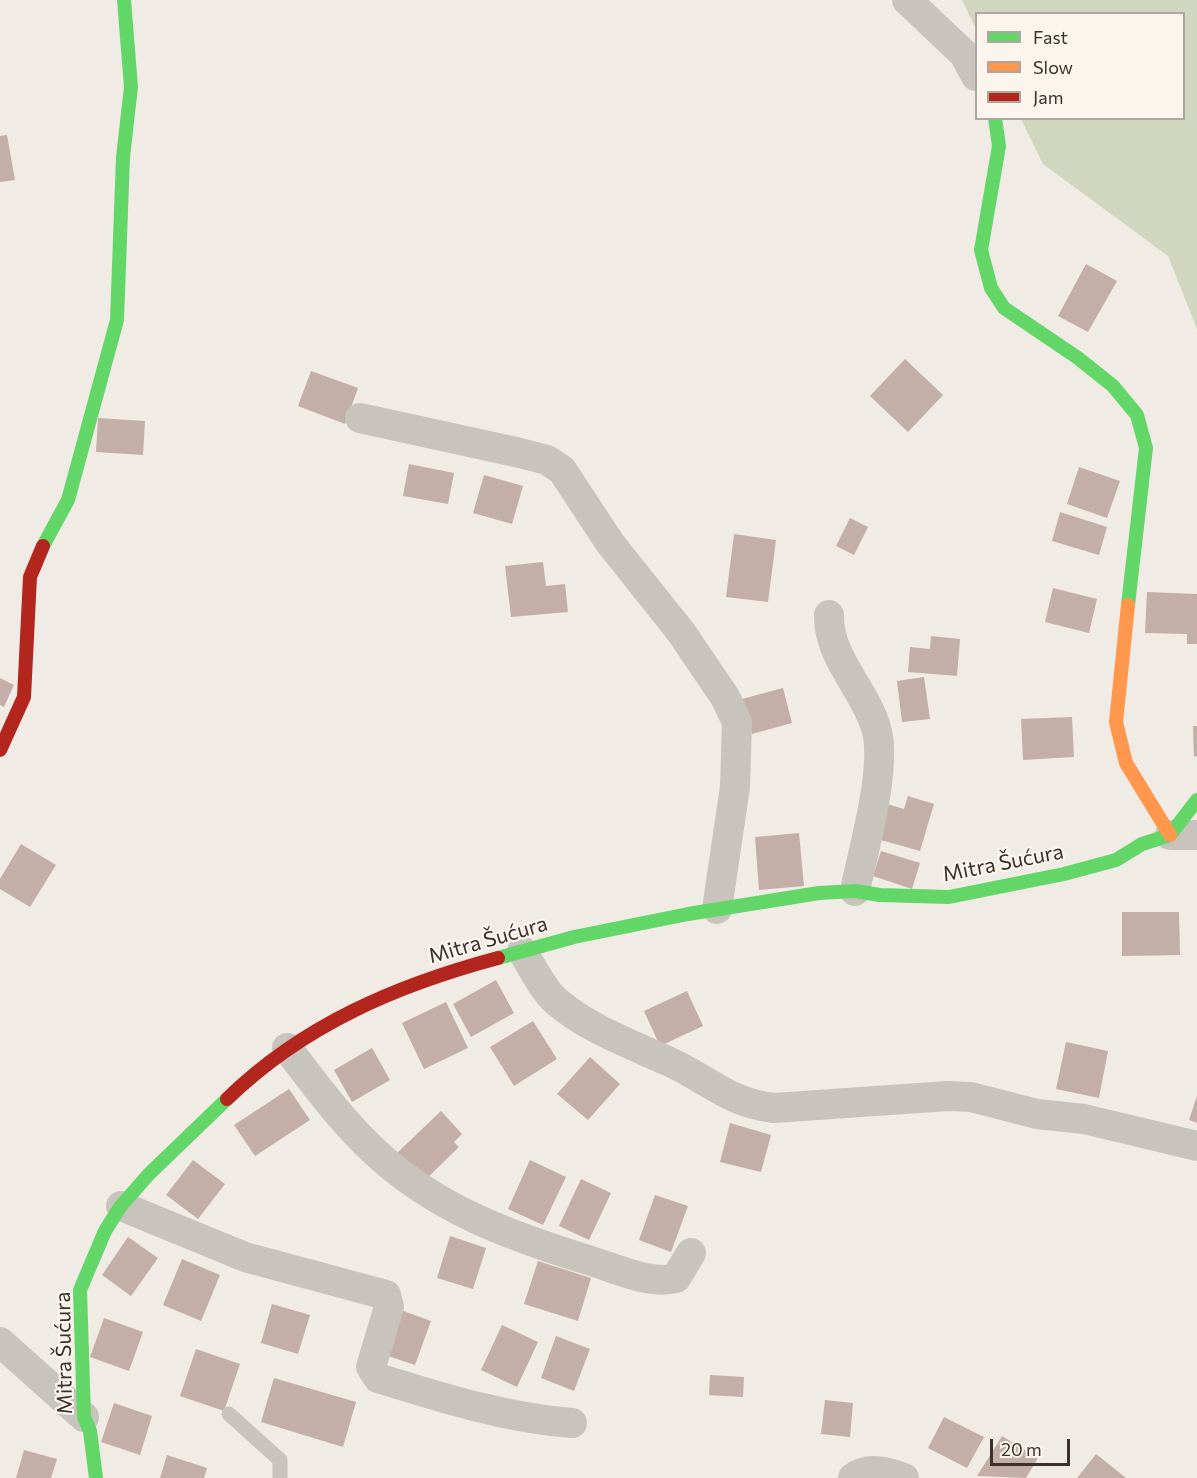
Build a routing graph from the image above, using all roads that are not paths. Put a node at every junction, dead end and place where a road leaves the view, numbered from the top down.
1 (124, 0) edge
2 (907, 0) edge
3 (975, 74) edge
4 (995, 120) edge
5 (360, 418) dead end
6 (830, 615) dead end
7 (0, 750) edge
8 (1197, 800) edge
9 (1184, 835) edge
10 (855, 891) junction
11 (717, 909) junction
12 (522, 951) junction
13 (287, 1048) junction
14 (1197, 1146) edge
15 (121, 1206) junction
16 (691, 1253) dead end
17 (0, 1342) edge
18 (229, 1414) dead end
19 (84, 1417) junction
20 (572, 1423) dead end
21 (96, 1478) edge
22 (280, 1478) edge
23 (853, 1478) edge
24 (904, 1478) edge

1 - 7 street
2 - 3 street
4 - 9 street
5 - 11 street
6 - 10 street
8 - 9 street
9 - 10 street, Mitra Šućura
10 - 11 street, Mitra Šućura
11 - 12 street, Mitra Šućura
12 - 13 street, Mitra Šućura
12 - 14 street
13 - 15 street, Mitra Šućura
13 - 16 street
15 - 19 street, Mitra Šućura
15 - 20 street
17 - 19 street
18 - 22 lane
19 - 21 street, Mitra Šućura
23 - 24 street

